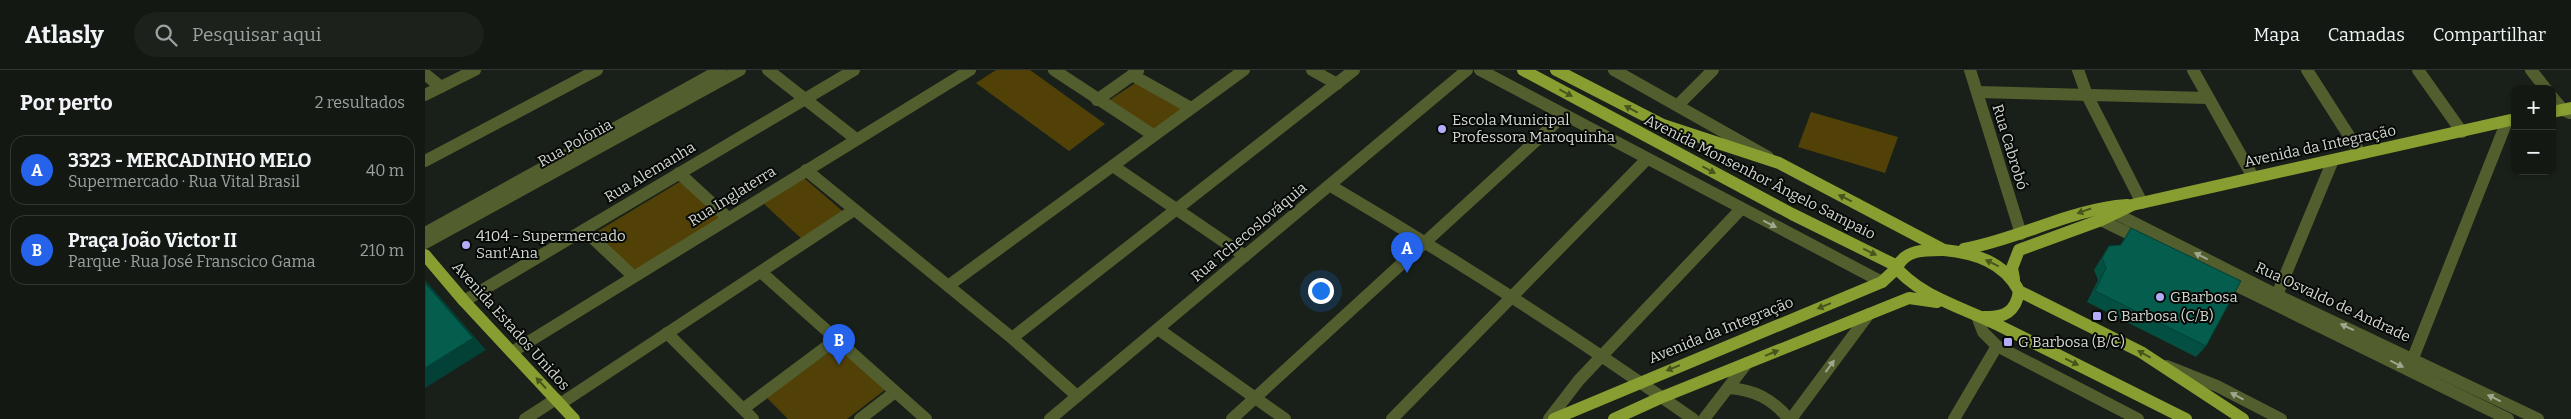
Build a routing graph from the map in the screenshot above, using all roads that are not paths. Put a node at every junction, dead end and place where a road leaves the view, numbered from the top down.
1 (475, 70) edge
2 (597, 70) edge
3 (720, 70) edge
4 (740, 70) edge
5 (768, 70) edge
6 (854, 70) edge
7 (970, 70) edge
8 (1055, 70) edge
9 (1244, 70) edge
10 (1312, 70) edge
11 (1354, 70) edge
12 (1467, 70) edge
13 (1480, 70) edge
14 (1523, 70) edge
15 (1556, 70) edge
16 (1614, 70) edge
17 (1713, 70) edge
18 (1970, 70) edge
19 (2078, 70) edge
20 (2193, 70) edge
21 (2307, 70) edge
22 (2418, 70) edge
23 (2531, 70) edge
24 (1136, 72) edge
25 (425, 74) edge
26 (1337, 84) junction
27 (2543, 85) edge
28 (441, 87) junction
29 (1977, 92) junction
30 (425, 95) edge
31 (2087, 95) junction
32 (2208, 98) junction
33 (804, 100) junction
34 (1097, 100) junction
35 (1678, 104) junction
36 (1191, 108) junction
37 (1564, 115) junction
38 (2511, 120) edge
39 (2462, 132) junction
40 (1153, 135) junction
41 (856, 139) junction
42 (2360, 153) junction
43 (1646, 160) junction
44 (2333, 160) junction
45 (425, 161) edge
46 (1779, 163) junction
47 (1113, 166) junction
48 (806, 170) junction
49 (679, 173) junction
50 (2253, 177) junction
51 (1331, 186) junction
52 (2137, 204) junction
53 (1175, 209) junction
54 (1741, 209) junction
55 (854, 210) junction
56 (2115, 213) junction
57 (728, 218) junction
58 (2101, 220) junction
59 (584, 230) junction
60 (425, 233) edge
61 (2021, 234) junction
62 (1425, 241) junction
63 (425, 243) edge
64 (1945, 250) junction
65 (1959, 250) junction
66 (425, 255) edge
67 (1245, 256) junction
68 (1897, 268) junction
69 (761, 272) junction
70 (633, 276) junction
71 (1882, 282) junction
72 (2017, 285) junction
73 (948, 286) junction
74 (2277, 294) junction
75 (1511, 297) junction
76 (463, 301) junction
77 (1956, 307) junction
78 (1869, 314) junction
79 (1977, 316) junction
80 (1158, 330) junction
81 (667, 333) junction
82 (838, 338) junction
83 (1012, 338) junction
84 (1997, 346) junction
85 (512, 352) junction
86 (1602, 355) junction
87 (2413, 358) junction
88 (1747, 363) junction
89 (2164, 365) junction
90 (1639, 382) junction
91 (1729, 388) junction
92 (895, 392) junction
93 (1077, 396) junction
94 (1255, 398) junction
95 (1660, 398) junction
96 (558, 401) junction
97 (743, 409) junction
98 (2111, 413) edge
99 (525, 419) edge
100 (573, 419) edge
101 (753, 419) edge
102 (860, 419) edge
103 (926, 419) edge
104 (1050, 419) edge
105 (1232, 419) edge
106 (1285, 419) edge
107 (1392, 419) edge
108 (1549, 419) edge
109 (1554, 419) edge
110 (1614, 419) edge
111 (1693, 419) edge
112 (1704, 419) edge
113 (1790, 419) edge
114 (1953, 419) edge
115 (2138, 419) edge
116 (2186, 419) edge
117 (2243, 419) edge
118 (2281, 419) edge
119 (2508, 419) edge
120 (2538, 419) edge

1 - 28 street
2 - 45 street
3 - 60 street, Rua Polônia
4 - 63 street, Rua Polônia
5 - 33 street
6 - 33 street, Rua Alemanha
7 - 41 street, Rua Inglaterra
8 - 34 street
9 - 36 street
10 - 26 street
11 - 26 street
12 - 51 street, Rua Tchecoslováquia
13 - 37 street
14 -> 68 main road, Avenida Monsenhor Ângelo Sampaio
46 -> 15 main road, Avenida Monsenhor Ângelo Sampaio
16 - 35 street, Avenida Monsenhor Ângelo Sampaio
17 - 35 street
18 - 29 street, Rua Cabrobó
19 - 31 street
20 - 32 street
21 - 42 street
22 - 39 street
23 - 27 street
24 - 34 street
24 - 36 street
25 - 28 street
26 - 53 street
28 - 30 street
29 - 31 street
29 - 61 street, Rua Cabrobó
31 - 32 street
31 - 52 street
32 - 50 street
33 - 41 street
33 - 49 street, Rua Alemanha
34 - 40 street
35 - 46 street, Avenida Monsenhor Ângelo Sampaio
36 - 40 street
37 - 43 street
37 - 62 street
38 - 39 main road, Avenida da Integração
38 - 87 street
39 - 42 main road, Avenida da Integração
40 - 47 street
41 - 48 street, Rua Inglaterra
42 - 44 main road, Avenida da Integração
43 - 54 street
43 - 75 street
44 - 50 main road, Avenida da Integração
44 - 74 street
64 -> 46 main road, Avenida Monsenhor Ângelo Sampaio
47 - 53 street
47 - 73 street
48 - 55 street
48 - 57 street, Rua Inglaterra
49 - 57 street
49 - 59 street, Rua Alemanha
50 - 52 main road, Avenida da Integração
51 - 62 street
51 - 67 street, Rua Tchecoslováquia
52 - 56 main road
52 -> 61 main road
53 - 67 street
53 - 83 street
54 -> 71 street
54 - 86 street
55 - 69 street
55 - 73 street
56 - 58 main road
74 -> 56 street, Rua Osvaldo de Andrade
57 - 70 street, Rua Inglaterra
58 - 72 main road
58 -> 119 street, Rua Osvaldo de Andrade
59 - 70 street
59 - 76 street, Rua Alemanha
61 - 65 main road
62 - 75 street
62 - 94 street
64 - 65 main road, Avenida Monsenhor Ângelo Sampaio
64 - 68 main road, Avenida da Integração
72 -> 65 main road, Avenida Monsenhor Ângelo Sampaio
66 - 76 main road, Avenida Estados Unidos
67 - 80 street, Rua Tchecoslováquia
68 - 71 main road, Avenida da Integração
68 - 77 main road, Avenida Monsenhor Ângelo Sampaio
69 - 81 street
69 - 82 street
70 - 85 street, Rua Inglaterra
71 -> 90 main road, Avenida da Integração
72 - 79 main road
89 -> 72 main road, Avenida Monsenhor Ângelo Sampaio
73 - 83 street
87 -> 74 street, Rua Osvaldo de Andrade
75 - 86 street
75 - 107 street
76 - 85 main road, Avenida Estados Unidos
77 - 78 main road
77 - 79 main road, Avenida Monsenhor Ângelo Sampaio
88 -> 78 main road
113 -> 78 street
79 - 84 street
79 -> 116 main road, Avenida Monsenhor Ângelo Sampaio
80 - 93 street, Rua Tchecoslováquia
80 - 94 street
81 - 96 street
81 - 97 street
82 - 92 street
82 - 97 street
83 - 93 street
84 - 98 street
84 - 114 street
96 -> 85 main road, Avenida Estados Unidos
86 - 90 street
86 - 108 street
120 -> 87 street, Rua Osvaldo de Andrade
88 - 91 street
88 - 95 main road
89 - 117 main road, Avenida Monsenhor Ângelo Sampaio
118 -> 89 street
90 - 95 street
90 - 109 main road, Avenida da Integração
91 - 112 street
91 - 113 street
92 - 102 street
92 - 103 street
93 - 104 street, Rua Tchecoslováquia
94 - 105 street
94 - 106 street
95 - 110 main road
95 - 111 street
96 - 99 street
96 - 100 main road, Avenida Estados Unidos
97 - 101 street
98 - 115 street

